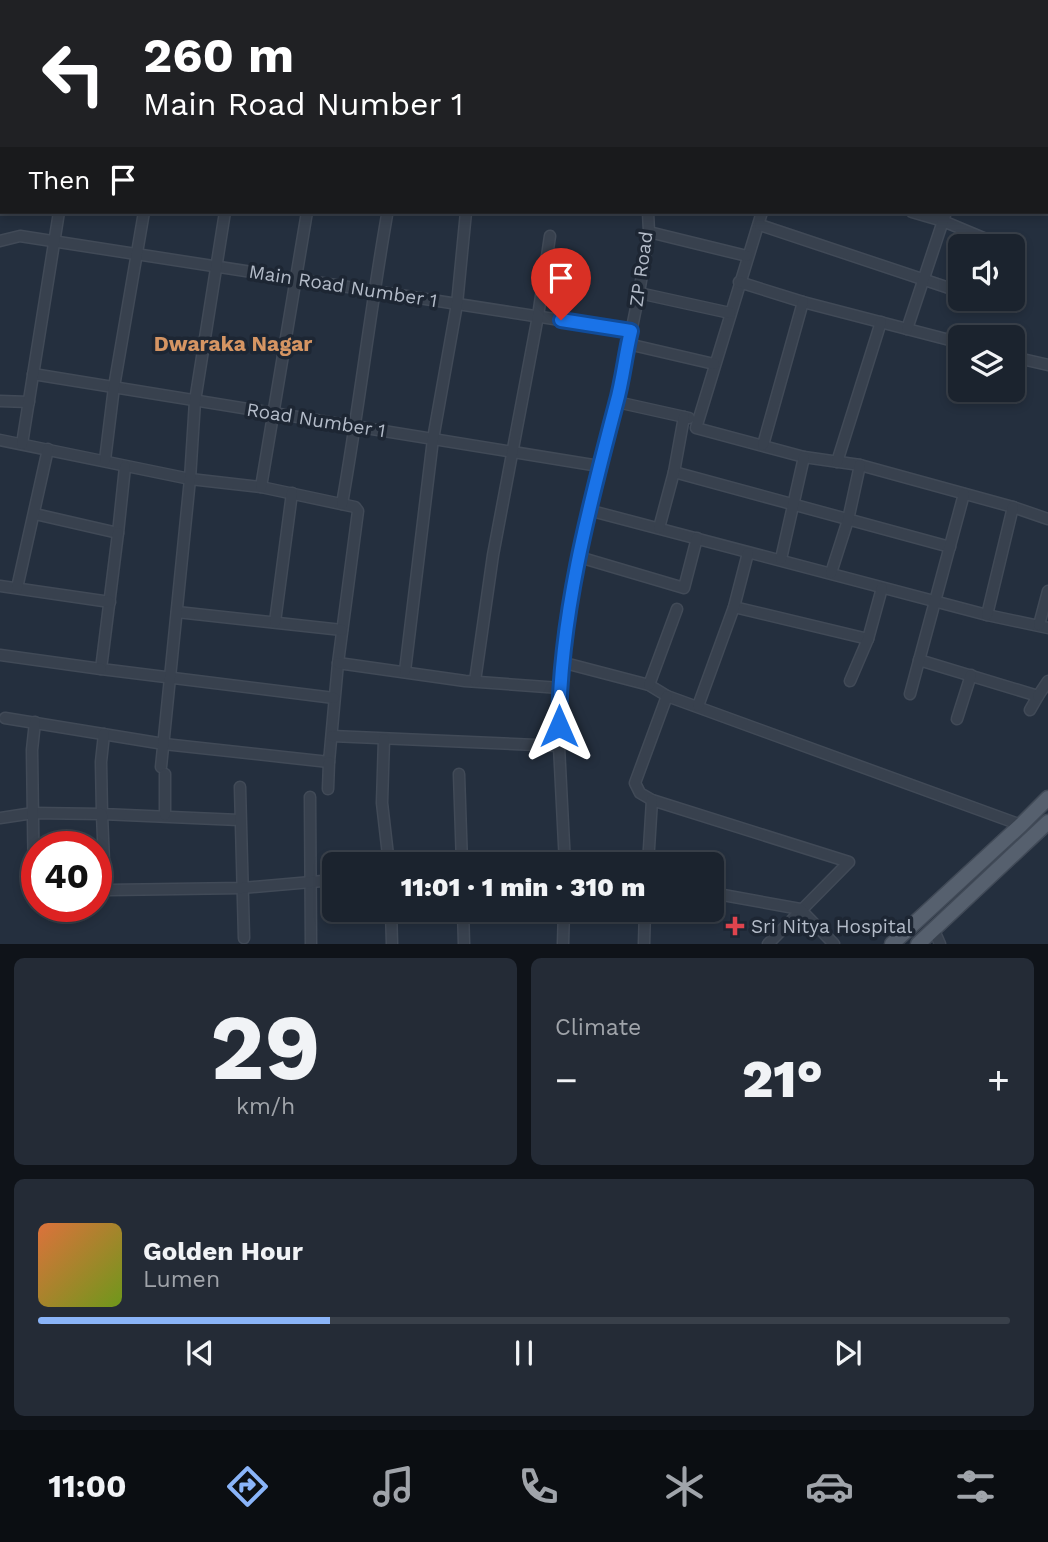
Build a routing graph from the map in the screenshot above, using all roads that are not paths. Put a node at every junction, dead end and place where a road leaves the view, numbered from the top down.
1 (60, 214) edge
2 (144, 214) edge
3 (225, 214) edge
4 (307, 214) edge
5 (466, 214) edge
6 (648, 214) edge
7 (762, 214) edge
8 (387, 215) dead end
9 (945, 216) edge
10 (760, 225) junction
11 (649, 232) junction
12 (977, 234) edge
13 (550, 236) dead end
14 (0, 241) edge
15 (55, 242) junction
16 (137, 255) junction
17 (747, 256) junction
18 (217, 267) junction
19 (923, 278) junction
20 (296, 279) junction
21 (739, 282) junction
22 (948, 287) edge
23 (374, 291) junction
24 (639, 293) junction
25 (803, 302) junction
26 (457, 304) junction
27 (730, 313) junction
28 (538, 316) junction
29 (881, 323) junction
30 (907, 329) junction
31 (631, 331) junction
32 (948, 340) edge
33 (628, 344) junction
34 (1025, 360) edge
35 (714, 364) junction
36 (1048, 365) edge
37 (33, 374) junction
38 (114, 387) junction
39 (0, 401) edge
40 (29, 401) junction
41 (195, 401) junction
42 (617, 401) junction
43 (273, 413) junction
44 (684, 417) junction
45 (699, 419) junction
46 (356, 426) junction
47 (433, 439) junction
48 (0, 440) edge
49 (22, 444) junction
50 (763, 445) junction
51 (48, 449) junction
52 (513, 452) junction
53 (804, 457) junction
54 (105, 460) junction
55 (837, 462) junction
56 (860, 465) junction
57 (599, 466) junction
58 (125, 467) junction
59 (674, 472) junction
60 (190, 479) junction
61 (261, 487) junction
62 (292, 494) junction
63 (964, 494) junction
64 (342, 504) junction
65 (792, 505) junction
66 (1013, 507) junction
67 (588, 510) junction
68 (35, 514) junction
69 (1048, 519) edge
70 (848, 520) junction
71 (659, 528) junction
72 (118, 533) junction
73 (696, 538) junction
74 (950, 548) junction
75 (748, 553) junction
76 (579, 557) junction
77 (781, 559) junction
78 (831, 573) junction
79 (0, 586) edge
80 (17, 588) junction
81 (882, 588) junction
82 (1048, 592) edge
83 (935, 601) junction
84 (110, 602) junction
85 (734, 607) junction
86 (677, 609) dead end
87 (177, 612) junction
88 (987, 615) junction
89 (275, 622) junction
90 (1044, 626) edge
91 (342, 630) junction
92 (868, 639) junction
93 (0, 656) edge
94 (919, 660) junction
95 (561, 662) junction
96 (338, 663) junction
97 (101, 669) junction
98 (405, 671) junction
99 (971, 675) junction
100 (171, 678) junction
101 (475, 681) junction
102 (850, 681) dead end
103 (1048, 681) edge
104 (649, 685) junction
105 (559, 688) junction
106 (910, 694) dead end
107 (667, 696) junction
108 (1038, 696) junction
109 (334, 698) junction
110 (698, 706) junction
111 (1030, 710) dead end
112 (5, 718) dead end
113 (957, 719) dead end
114 (35, 722) junction
115 (104, 734) junction
116 (332, 736) junction
117 (384, 738) junction
118 (164, 744) junction
119 (559, 746) junction
120 (329, 762) junction
121 (459, 774) dead end
122 (240, 787) dead end
123 (328, 789) dead end
124 (310, 797) dead end
125 (1048, 798) edge
126 (652, 800) junction
127 (33, 813) junction
128 (102, 814) junction
129 (165, 815) junction
130 (0, 818) edge
131 (239, 820) junction
132 (1048, 822) edge
133 (1021, 825) junction
134 (33, 831) edge
135 (388, 852) edge
136 (462, 852) edge
137 (564, 852) edge
138 (649, 852) edge
139 (322, 880) edge
140 (309, 881) junction
141 (242, 888) junction
142 (724, 894) edge
143 (800, 909) junction
144 (391, 922) edge
145 (463, 922) edge
146 (564, 922) edge
147 (645, 922) edge
148 (933, 928) junction
149 (244, 938) dead end
150 (311, 943) edge
151 (392, 943) edge
152 (464, 943) edge
153 (563, 943) edge
154 (644, 943) edge
155 (768, 943) edge
156 (834, 943) edge
157 (892, 943) edge
158 (918, 943) edge
159 (940, 943) edge

1 - 15 street
2 - 16 street
3 - 18 street
4 - 20 street
5 - 26 street
6 - 11 street, ZP Road
7 - 10 street
8 - 23 street
9 - 12 street
9 - 19 street
10 - 17 street
10 - 19 street
11 - 17 street
11 - 24 street, ZP Road
13 - 28 street
14 - 15 street, Main Road Number 1
15 - 16 street, Main Road Number 1
15 - 37 street
16 - 18 street, Main Road Number 1
16 - 38 street
17 - 21 street
18 - 20 street, Main Road Number 1
18 - 41 street
19 - 22 street
19 - 30 street
20 - 23 street, Main Road Number 1
20 - 43 street
21 - 25 street
21 - 27 street
23 - 26 street, Main Road Number 1
23 - 46 street
24 - 27 street
24 - 31 street, ZP Road
25 - 29 street
25 - 50 street
26 - 28 street, Main Road Number 1
26 - 47 street
27 - 35 street
28 - 31 street, Main Road Number 1
28 - 52 street
29 - 30 street
29 - 55 street
30 - 32 street
31 - 33 street, ZP Road
33 - 35 street
33 - 42 street, ZP Road
34 - 36 street
35 - 45 street
37 - 38 street, Road Number 1
37 - 40 street
38 - 41 street, Road Number 1
38 - 54 street
39 - 40 street
40 - 49 street
41 - 43 street, Road Number 1
41 - 60 street
42 - 44 street
42 - 57 street, ZP Road
43 - 46 street, Road Number 1
43 - 61 street
44 - 45 street
44 - 59 street
45 - 50 street
46 - 47 street, Road Number 1
46 - 64 street
47 - 52 street, Road Number 1
47 - 98 street
48 - 49 street
49 - 51 street
50 - 53 street
51 - 54 street
51 - 68 street
52 - 57 street, Road Number 1
52 - 101 street
53 - 55 street
53 - 65 street
54 - 58 street
55 - 56 street
56 - 63 street
56 - 70 street
57 - 67 street, ZP Road
58 - 60 street
58 - 72 street
59 - 65 street
59 - 71 street
60 - 61 street
60 - 87 street
61 - 62 street
62 - 64 street
62 - 89 street
63 - 66 street
63 - 74 street
64 - 91 street
65 - 70 street
65 - 77 street
66 - 69 street
66 - 88 street
67 - 71 street
67 - 76 street, ZP Road
68 - 72 street
68 - 80 street
70 - 74 street
70 - 78 street
71 - 73 street
72 - 84 street
73 - 75 street
73 - 76 street
74 - 83 street
75 - 77 street
75 - 85 street
76 - 95 street, ZP Road
77 - 78 street
78 - 81 street
79 - 80 street
80 - 84 street
81 - 83 street
81 - 92 street
82 - 90 street
83 - 88 street
83 - 94 street
84 - 97 street
85 - 92 street
85 - 110 street
86 - 104 street
87 - 89 street
87 - 100 street
88 - 90 street
89 - 91 street
91 - 96 street
92 - 102 street
93 - 97 street
94 - 99 street
94 - 106 street
95 - 104 street
95 - 105 street, ZP Road
96 - 98 street
96 - 109 street
97 - 100 street
98 - 101 street
99 - 108 street
99 - 113 street
100 - 109 street
100 - 118 street
101 - 105 street
103 - 108 street
104 - 107 street
105 - 119 street, ZP Road
107 - 110 street
107 - 126 street
108 - 111 street
109 - 116 street
110 - 133 street
112 - 114 street
114 - 115 street
114 - 127 street
115 - 118 street
115 - 128 street
116 - 117 street
116 - 120 street
117 - 119 street
117 - 135 street
118 - 120 street
118 - 129 street
119 - 137 street, ZP Road
120 - 123 street
121 - 136 street
122 - 131 street
124 - 140 street
125 - 133 main road
126 - 138 street
126 - 143 street
127 - 128 street
127 - 130 street
127 - 134 street
128 - 129 street
128 - 141 street
129 - 131 street
131 - 141 street
132 - 148 main road
133 - 157 main road
139 - 140 street
140 - 141 street
140 - 150 street
141 - 149 street
142 - 143 street
143 - 155 street
143 - 156 street
144 - 151 street
145 - 152 street
146 - 153 street
147 - 154 street
148 - 158 main road
148 - 159 street

